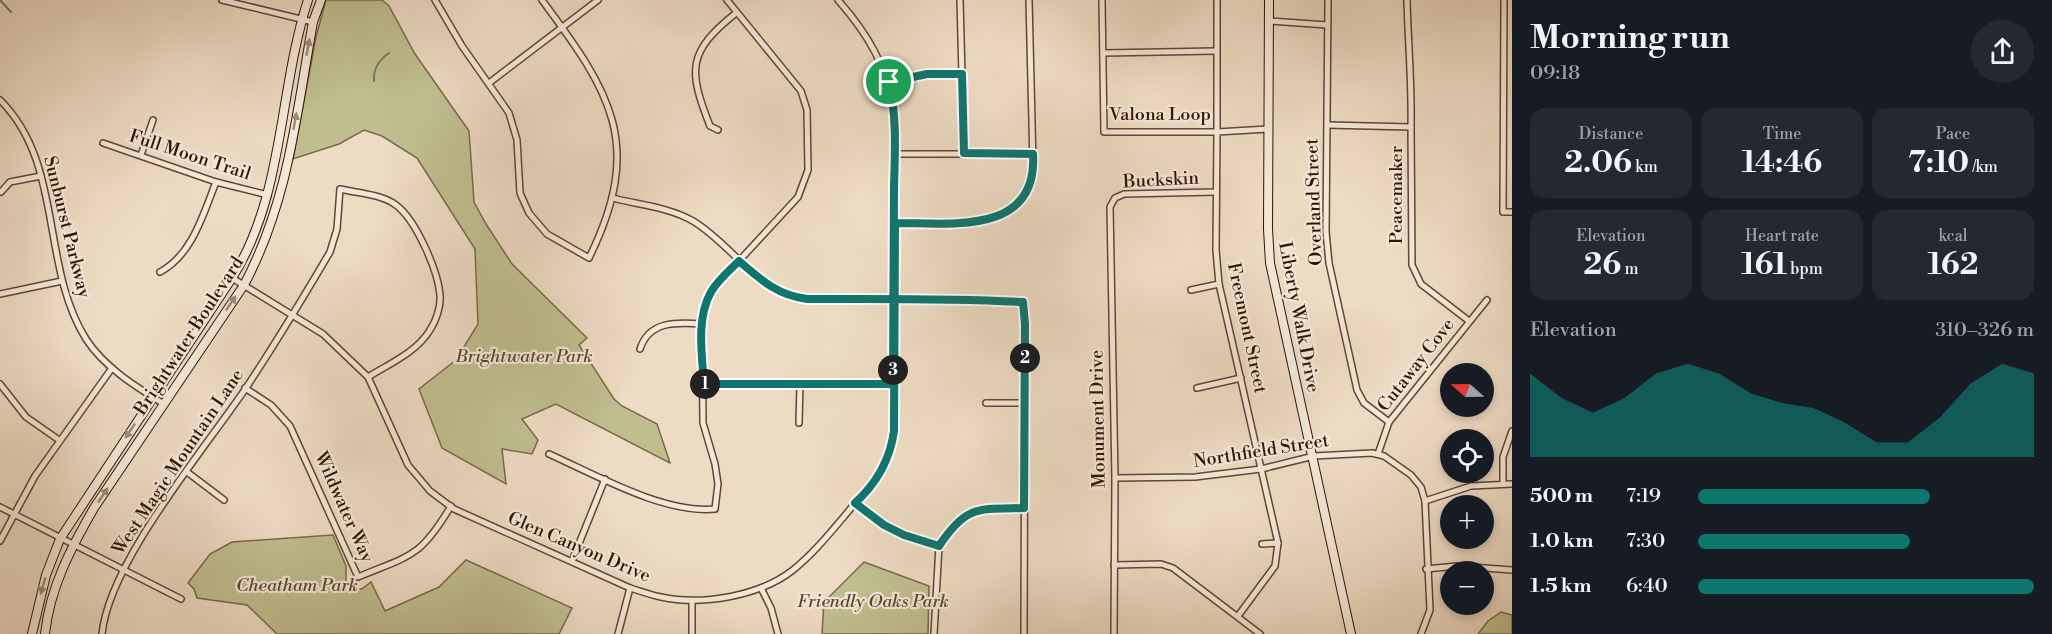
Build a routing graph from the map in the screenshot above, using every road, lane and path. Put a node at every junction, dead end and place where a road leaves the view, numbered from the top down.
1 (222, 0) edge
2 (308, 0) edge
3 (321, 0) edge
4 (435, 0) edge
5 (542, 0) edge
6 (598, 0) edge
7 (727, 0) edge
8 (838, 0) edge
9 (960, 0) edge
10 (1029, 0) edge
11 (1102, 0) edge
12 (1217, 0) edge
13 (1269, 0) edge
14 (1328, 0) edge
15 (1407, 0) edge
16 (1504, 0) edge
17 (243, 3) edge
18 (736, 13) junction
19 (302, 20) junction
20 (1270, 21) junction
21 (313, 22) junction
22 (1327, 26) junction
23 (562, 27) junction
24 (1216, 51) junction
25 (1103, 53) junction
26 (962, 74) junction
27 (489, 82) junction
28 (889, 82) junction
29 (0, 100) edge
30 (153, 120) dead end
31 (1327, 125) junction
32 (1411, 127) junction
33 (1268, 129) junction
34 (718, 130) dead end
35 (1217, 132) junction
36 (103, 143) dead end
37 (964, 153) junction
38 (141, 154) junction
39 (895, 154) junction
40 (1033, 154) junction
41 (41, 176) junction
42 (216, 182) junction
43 (1, 192) edge
44 (1215, 192) junction
45 (268, 195) junction
46 (613, 198) junction
47 (1111, 204) joint
48 (1512, 212) edge
49 (895, 223) junction
50 (739, 261) junction
51 (160, 272) dead end
52 (232, 278) junction
53 (62, 281) junction
54 (1219, 284) junction
55 (244, 285) junction
56 (1191, 290) dead end
57 (0, 294) edge
58 (894, 299) junction
59 (1487, 300) dead end
60 (294, 314) junction
61 (1469, 321) junction
62 (702, 324) junction
63 (640, 349) dead end
64 (112, 368) junction
65 (368, 377) junction
66 (1241, 378) junction
67 (0, 384) edge
68 (704, 384) junction
69 (800, 384) junction
70 (893, 384) junction
71 (246, 388) junction
72 (1197, 388) dead end
73 (153, 397) junction
74 (986, 403) dead end
75 (1025, 403) junction
76 (164, 404) junction
77 (1389, 422) junction
78 (799, 423) dead end
79 (1512, 431) edge
80 (59, 440) junction
81 (549, 454) dead end
82 (1378, 454) junction
83 (1314, 456) junction
84 (1261, 469) junction
85 (187, 472) junction
86 (605, 478) junction
87 (1115, 478) junction
88 (1503, 483) junction
89 (1512, 484) edge
90 (224, 500) dead end
91 (1425, 501) junction
92 (855, 503) junction
93 (451, 506) junction
94 (0, 507) edge
95 (1024, 508) junction
96 (13, 514) junction
97 (60, 539) junction
98 (0, 541) edge
99 (1278, 543) junction
100 (1262, 544) dead end
101 (73, 545) junction
102 (939, 546) junction
103 (572, 561) junction
104 (1114, 565) junction
105 (1426, 568) junction
106 (124, 570) junction
107 (1512, 570) edge
108 (630, 588) junction
109 (760, 588) junction
110 (181, 599) dead end
111 (692, 601) junction
112 (1238, 616) junction
113 (32, 634) edge
114 (45, 634) edge
115 (102, 634) edge
116 (618, 634) edge
117 (692, 634) edge
118 (778, 634) edge
119 (934, 634) edge
120 (1024, 634) edge
121 (1114, 634) edge
122 (1260, 634) edge
123 (1351, 634) edge
124 (1421, 634) edge

1 - 17 street
2 - 19 street, Brightwater Boulevard
3 - 21 street, Brightwater Boulevard
4 - 27 street
5 - 23 street
6 - 23 street
7 - 18 street
8 - 28 street, Glen Canyon Drive
9 - 26 street
10 - 40 street
11 - 25 street, Valona Loop
12 - 24 street, Valona Loop
13 - 20 street, Liberty Walk Drive
14 - 22 street, Overland Street
15 - 32 street
16 - 48 street
17 - 19 street
18 - 34 street
18 - 50 street
19 - 21 street
19 - 45 street, Brightwater Boulevard
20 - 22 street
20 - 33 street, Liberty Walk Drive
55 -> 21 street, Brightwater Boulevard
22 - 31 street, Overland Street
23 - 27 street
23 - 46 street
24 - 25 street
24 - 35 street, Valona Loop
25 - 35 street, Valona Loop
26 - 28 street
26 - 37 street
27 - 46 street
28 - 39 street, Glen Canyon Drive
29 - 41 street, Sunburst Parkway
30 - 38 street
31 - 32 street, Peacemaker
31 - 77 street, Overland Street
32 - 61 street, Peacemaker
33 - 35 street
33 - 83 street, Liberty Walk Drive
35 - 44 street, Freemont Street
36 - 38 street, Full Moon Trail
37 - 39 street
37 - 40 street
38 - 42 street, Full Moon Trail
39 - 49 street, Glen Canyon Drive
40 - 49 street
41 - 43 street
41 - 53 street, Sunburst Parkway
42 - 45 street, Full Moon Trail
42 - 51 street
44 - 47 street, Buckskin
44 - 54 street, Freemont Street
45 - 52 street, Brightwater Boulevard
46 - 50 street
47 - 87 street, Monument Drive
49 - 58 street, Glen Canyon Drive
50 - 58 street
50 - 62 street
52 - 55 street, Glen Canyon Drive
52 - 73 street, Brightwater Boulevard
53 - 57 street
53 - 64 street, Sunburst Parkway
54 - 56 street
54 - 66 street, Freemont Street
55 - 60 street, Glen Canyon Drive
76 -> 55 street, Brightwater Boulevard
58 - 70 street, Glen Canyon Drive
58 - 75 street
59 - 61 street, Cutaway Cove
60 - 65 street, Glen Canyon Drive
60 - 65 street, West Magic Mountain Lane
60 - 71 street, West Magic Mountain Lane
61 - 77 street, Cutaway Cove
62 - 63 street
62 - 68 street
64 - 73 street, Sunburst Parkway
64 - 80 street
65 - 93 street, Glen Canyon Drive
66 - 72 street
66 - 84 street, Freemont Street
67 - 80 street
68 - 69 street
68 - 86 street
69 - 70 street
69 - 78 street
70 - 92 street, Glen Canyon Drive
71 - 85 street, West Magic Mountain Lane
71 - 93 street, Wildwater Way
73 - 76 street, Sunburst Parkway
73 -> 97 street, Brightwater Boulevard
74 - 75 street
75 - 95 street
101 -> 76 street, Brightwater Boulevard
77 - 82 street, Cutaway Cove
79 - 88 street
80 - 96 street
81 - 86 street
82 - 83 street, Northfield Street
82 - 91 street
83 - 84 street, Northfield Street
83 - 123 street, Liberty Walk Drive
84 - 87 street, Northfield Street
84 - 99 street, Freemont Street
85 - 90 street
85 - 106 street, West Magic Mountain Lane
86 - 103 street
87 - 104 street, Monument Drive
88 - 89 street
88 - 91 street
91 - 105 street
92 - 102 street
92 - 109 street, Glen Canyon Drive
93 - 103 street, Glen Canyon Drive
94 - 96 street
95 - 102 street
95 - 120 street
96 - 97 street
96 - 98 street
97 - 101 street
97 -> 113 street, Brightwater Boulevard
99 - 100 street
99 - 112 street, Freemont Street
101 - 106 street
101 - 114 street, Brightwater Boulevard
102 - 119 street
103 - 108 street, Glen Canyon Drive
104 - 112 street
104 - 121 street, Monument Drive
105 - 107 street
105 - 124 street
106 - 110 street
106 - 115 street, West Magic Mountain Lane
108 - 111 street, Glen Canyon Drive
108 - 116 street
109 - 111 street, Glen Canyon Drive
109 - 118 street
111 - 117 street
112 - 122 street

